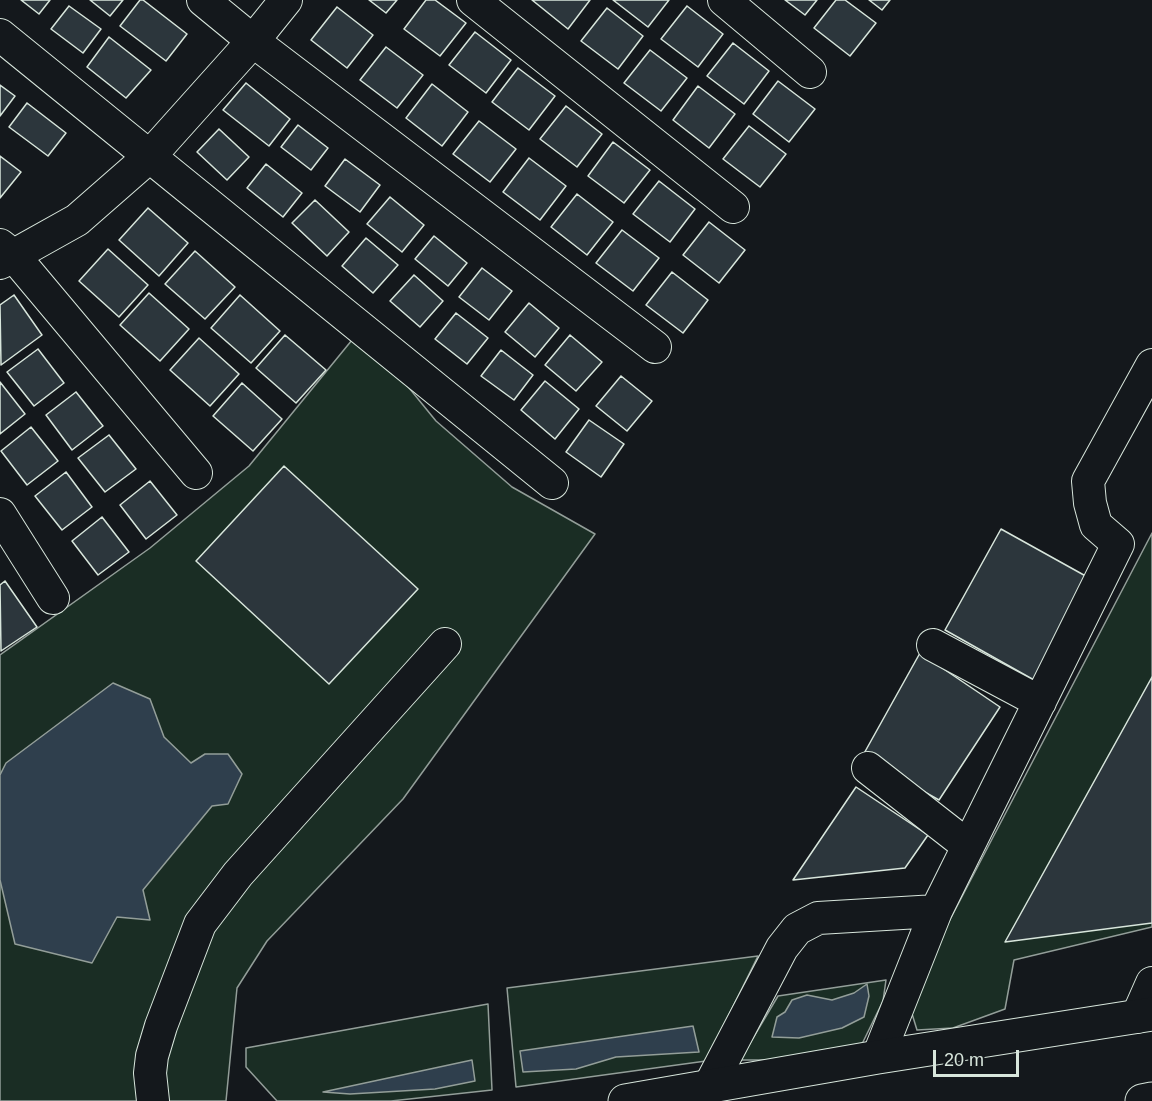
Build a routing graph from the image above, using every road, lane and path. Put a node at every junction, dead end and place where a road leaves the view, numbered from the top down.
1 (203, 0) edge
2 (286, 0) edge
3 (472, 0) edge
4 (724, 0) edge
5 (0, 35) edge
6 (253, 41) junction
7 (810, 72) dead end
8 (149, 157) junction
9 (733, 207) dead end
10 (4, 255) edge
11 (655, 347) dead end
12 (1152, 364) edge
13 (195, 473) dead end
14 (552, 483) dead end
15 (0, 514) edge
16 (53, 598) dead end
17 (445, 644) dead end
18 (933, 645) dead end
19 (1040, 702) junction
20 (868, 768) dead end
21 (968, 846) junction
22 (936, 911) junction
23 (1152, 983) edge
24 (1144, 1015) edge
25 (882, 1047) junction
26 (709, 1087) junction
27 (1152, 1099) edge
28 (153, 1101) edge
29 (625, 1101) edge
30 (1142, 1101) edge

1 - 6 street
2 - 6 street
3 - 9 street
4 - 7 street
5 - 8 street
6 - 8 street
6 - 11 street
8 - 10 street
8 - 14 street
10 - 13 street
12 - 19 street
15 - 16 street
17 - 28 street
18 - 19 street
19 - 21 street
20 - 21 street
21 - 22 street
22 - 25 street
22 - 26 street
23 - 24 street
24 - 25 main road
25 - 26 main road
26 - 29 main road
27 - 30 main road

